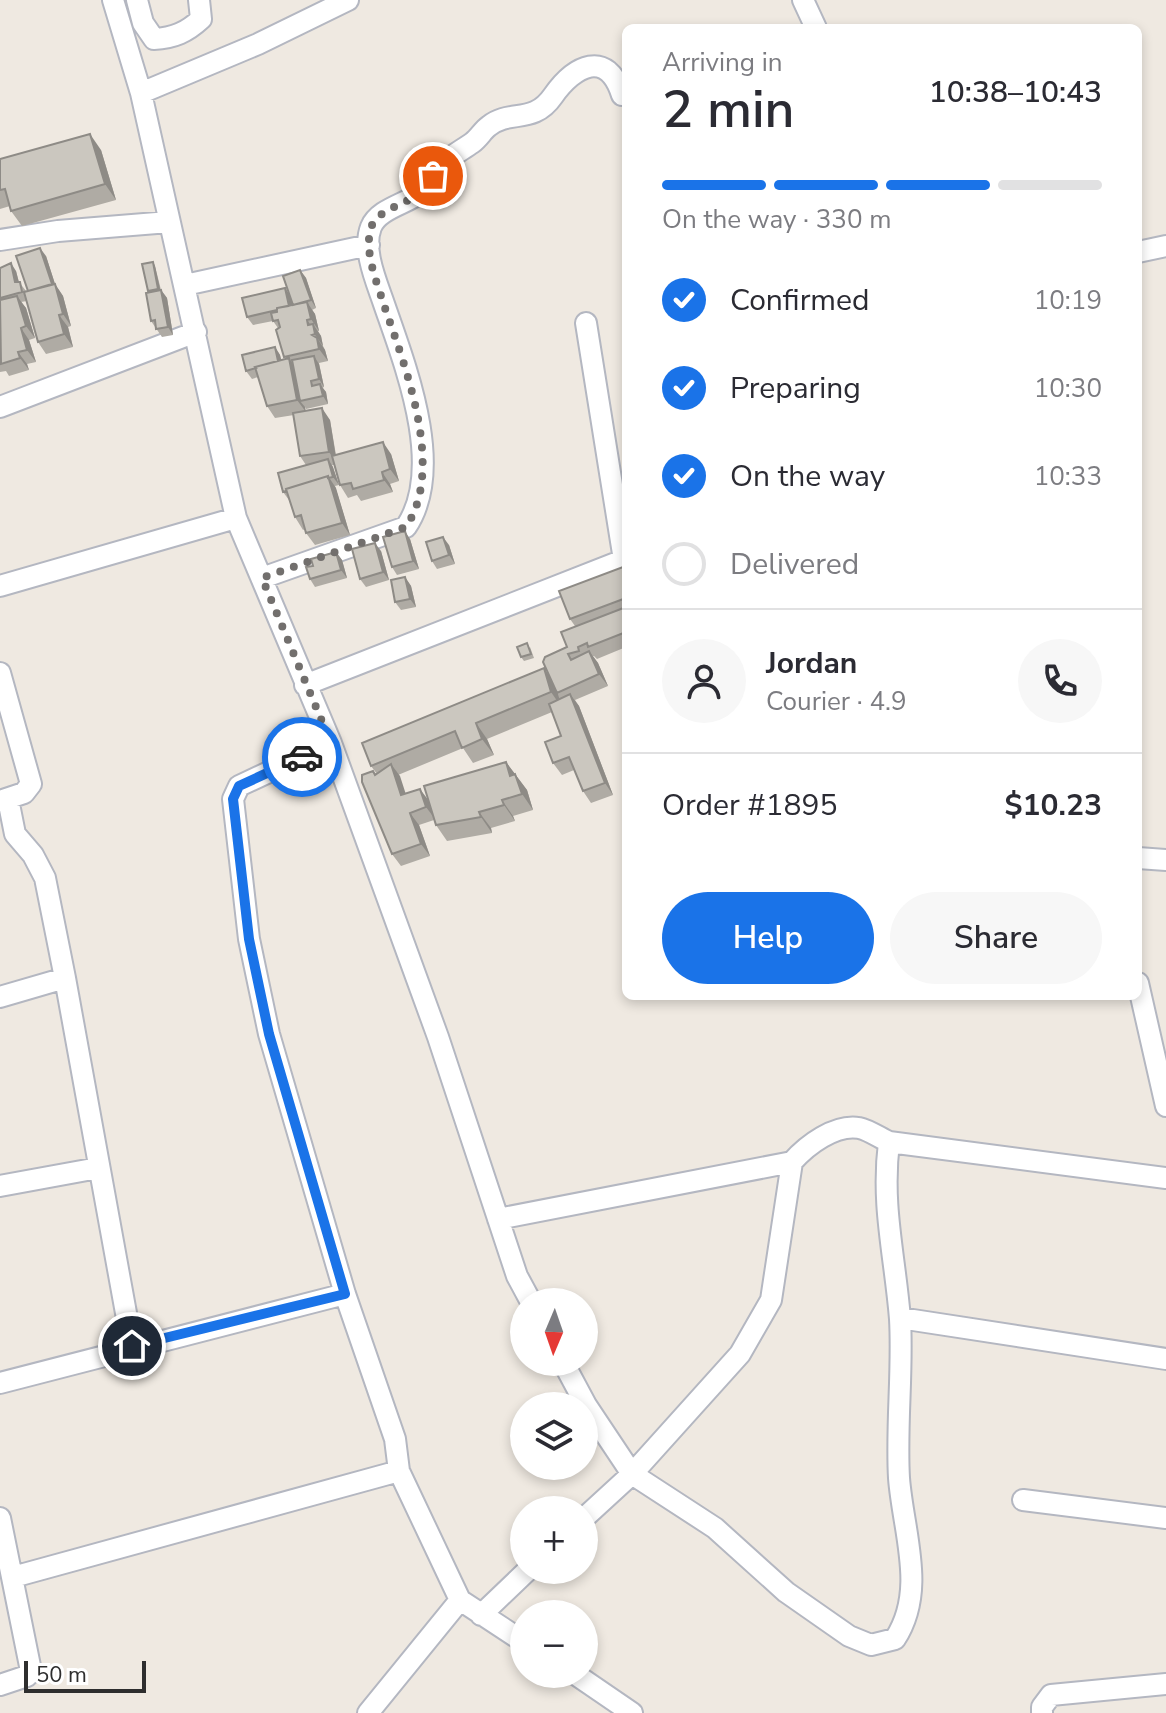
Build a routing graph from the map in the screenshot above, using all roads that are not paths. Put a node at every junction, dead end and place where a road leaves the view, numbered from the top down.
1 (113, 0) edge
2 (137, 0) edge
3 (199, 0) edge
4 (348, 0) edge
5 (803, 0) edge
6 (814, 24) edge
7 (141, 93) junction
8 (622, 95) dead end
9 (169, 222) junction
10 (0, 240) edge
11 (369, 245) junction
12 (1166, 246) edge
13 (1142, 251) edge
14 (185, 285) junction
15 (586, 323) dead end
16 (196, 332) junction
17 (0, 407) edge
18 (236, 518) junction
19 (622, 541) edge
20 (622, 560) edge
21 (262, 578) junction
22 (0, 586) edge
23 (0, 673) edge
24 (305, 685) junction
25 (331, 743) junction
26 (4, 800) edge
27 (1142, 858) edge
28 (1166, 860) edge
29 (65, 978) junction
30 (0, 997) edge
31 (1142, 1000) edge
32 (1166, 1106) edge
33 (889, 1142) junction
34 (792, 1162) junction
35 (98, 1168) junction
36 (1166, 1178) edge
37 (0, 1186) edge
38 (498, 1219) junction
39 (523, 1288) edge
40 (345, 1294) junction
41 (900, 1318) junction
42 (132, 1346) junction
43 (1166, 1359) edge
44 (570, 1376) edge
45 (0, 1383) edge
46 (399, 1471) junction
47 (632, 1474) junction
48 (1023, 1500) dead end
49 (598, 1505) edge
50 (0, 1518) edge
51 (1166, 1518) edge
52 (13, 1577) junction
53 (513, 1584) edge
54 (460, 1600) junction
55 (481, 1615) junction
56 (510, 1633) edge
57 (1166, 1684) edge
58 (0, 1685) edge
59 (595, 1688) edge
60 (368, 1713) edge
61 (632, 1713) edge
62 (1042, 1713) edge

1 - 7 street
2 - 3 street
4 - 7 street
5 - 6 street
7 - 9 street
8 - 11 street
9 - 10 street
9 - 14 street
11 - 14 street
11 - 21 street
12 - 13 street
14 - 16 street
15 - 19 street
16 - 17 street
16 - 18 street
18 - 21 street
18 - 22 street
20 - 24 street
21 - 24 street
23 - 26 street
24 - 25 street
25 - 38 street
25 - 40 street
26 - 29 street
27 - 28 street
29 - 30 street
29 - 35 street
31 - 32 street
33 - 34 street
33 - 36 street
33 - 41 street
34 - 38 street
34 - 47 street
35 - 37 street
35 - 42 street
38 - 39 street
40 - 42 street
40 - 46 street
41 - 43 street
41 - 47 street
42 - 45 street
44 - 47 street
46 - 52 street
46 - 54 street
47 - 49 street
48 - 51 street
50 - 52 street
52 - 58 street
53 - 55 street
54 - 55 street
54 - 60 street
55 - 56 street
57 - 62 street
59 - 61 street

